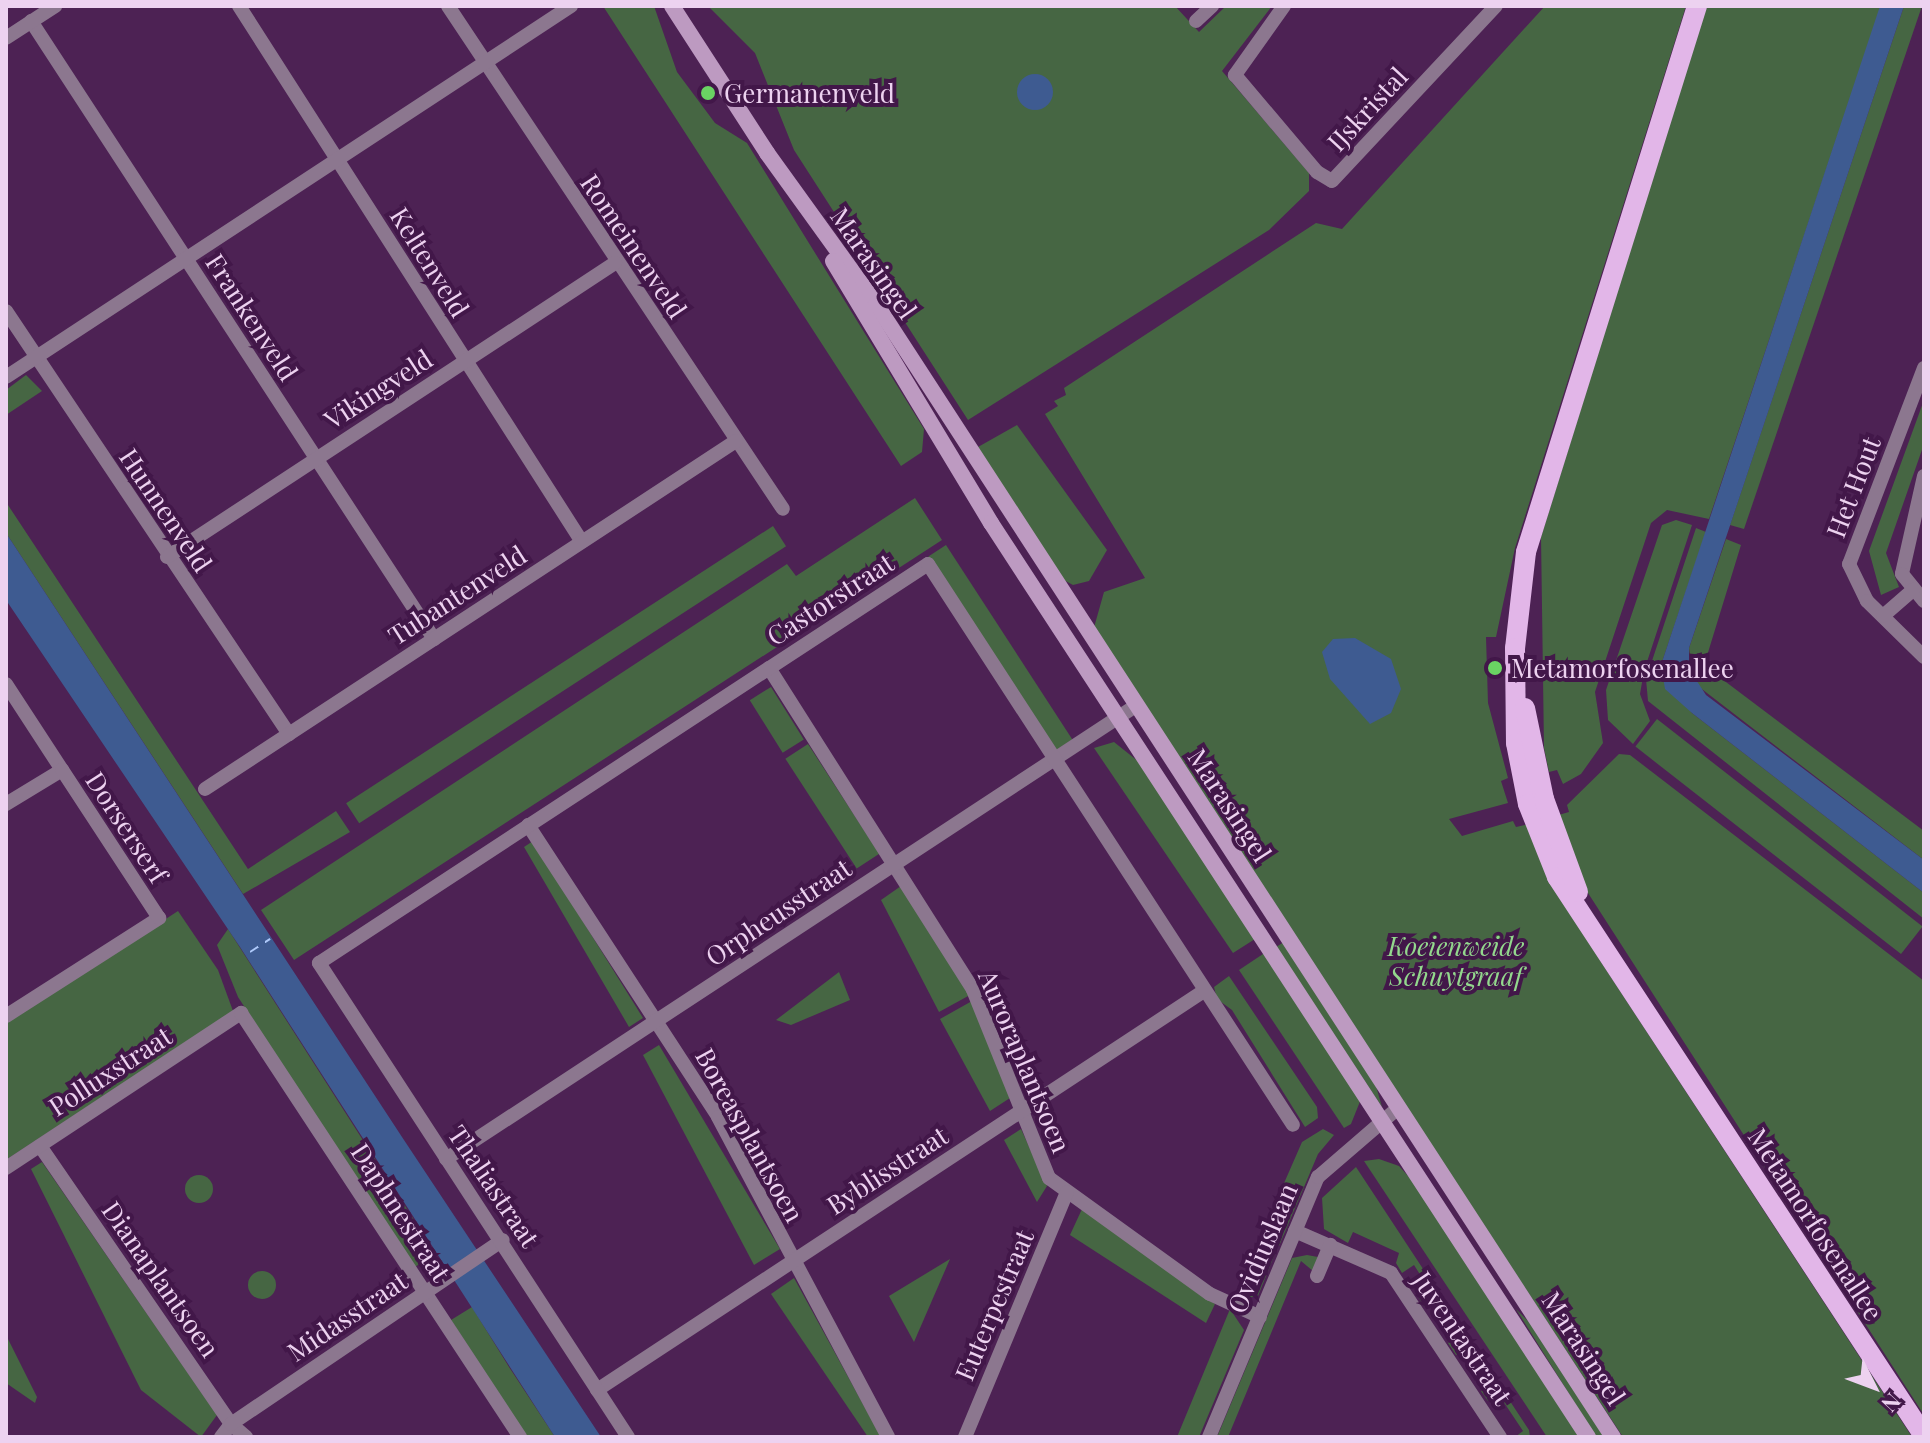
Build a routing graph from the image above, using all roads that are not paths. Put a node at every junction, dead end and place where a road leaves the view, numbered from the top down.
1 (55, 6) edge
2 (239, 6) edge
3 (448, 6) edge
4 (571, 6) edge
5 (672, 6) edge
6 (1212, 6) edge
7 (1284, 6) edge
8 (1496, 6) edge
9 (1697, 6) edge
10 (31, 21) junction
11 (1196, 21) dead end
12 (6, 38) edge
13 (484, 62) junction
14 (338, 161) junction
15 (802, 203) junction
16 (186, 258) junction
17 (615, 263) junction
18 (6, 311) edge
19 (35, 357) junction
20 (464, 361) junction
21 (1924, 368) edge
22 (6, 377) edge
23 (736, 441) junction
24 (314, 459) junction
25 (1924, 476) edge
26 (783, 509) dead end
27 (582, 542) junction
28 (167, 557) junction
29 (1918, 595) edge
30 (1883, 616) junction
31 (434, 639) junction
32 (1924, 657) edge
33 (769, 668) junction
34 (6, 684) edge
35 (1137, 705) junction
36 (1117, 718) junction
37 (289, 734) junction
38 (1055, 762) junction
39 (62, 770) junction
40 (205, 789) dead end
41 (6, 804) edge
42 (528, 825) junction
43 (893, 864) junction
44 (319, 963) joint
45 (1204, 991) junction
46 (241, 1013) joint
47 (6, 1016) edge
48 (656, 1021) junction
49 (1399, 1107) junction
50 (1019, 1113) junction
51 (1381, 1119) junction
52 (1293, 1125) dead end
53 (40, 1146) junction
54 (446, 1159) junction
55 (6, 1168) edge
56 (1067, 1192) junction
57 (1295, 1231) junction
58 (503, 1240) junction
59 (1330, 1245) junction
60 (791, 1260) junction
61 (1317, 1276) dead end
62 (425, 1293) junction
63 (1260, 1317) junction
64 (597, 1390) junction
65 (231, 1424) junction
66 (1924, 1436) edge
67 (221, 1437) edge
68 (246, 1437) edge
69 (520, 1437) edge
70 (628, 1437) edge
71 (888, 1437) edge
72 (965, 1437) edge
73 (1209, 1437) edge
74 (1500, 1437) edge
75 (1588, 1437) edge
76 (1613, 1437) edge

1 - 10 street
2 - 14 street, Keltenveld
3 - 13 street, Romeinenveld
4 - 13 street
5 - 15 street, Marasingel
6 - 11 street
7 - 8 street, IJskristal
9 - 66 main road, Metamorfosenallee
10 - 12 street
10 - 16 street, Frankenveld
13 - 14 street
13 - 17 street, Romeinenveld
14 - 16 street
14 - 20 street, Keltenveld
15 - 35 street, Marasingel
15 - 36 street, Marasingel
16 - 19 street
16 - 24 street, Frankenveld
17 - 20 street, Vikingveld
17 - 23 street, Romeinenveld
18 - 19 street, Hunnenveld
19 - 22 street
19 - 28 street, Hunnenveld
20 - 24 street, Vikingveld
20 - 27 street, Keltenveld
21 - 30 street, Het Hout
23 - 26 street, Romeinenveld
23 - 27 street, Tubantenveld
24 - 28 street, Vikingveld
24 - 31 street, Frankenveld
25 - 29 street
27 - 31 street, Tubantenveld
28 - 37 street, Hunnenveld
29 - 30 street
30 - 32 street, Het Hout
31 - 37 street, Tubantenveld
33 - 38 street, Castorstraat
33 - 42 street, Castorstraat
33 - 43 street, Auroraplantsoen
34 - 39 street
35 - 36 street, Orpheusstraat
35 - 49 street, Marasingel
36 - 38 street, Orpheusstraat
36 - 51 street, Marasingel
37 - 40 street, Tubantenveld
38 - 43 street, Orpheusstraat
38 - 45 street, Castorstraat
39 - 41 street
39 - 47 street, Dorserserf
42 - 44 street, Castorstraat
42 - 48 street, Boreasplantsoen
43 - 48 street, Orpheusstraat
43 - 50 street, Auroraplantsoen
44 - 54 street, Thaliastraat
45 - 50 street, Byblisstraat
45 - 52 street, Castorstraat
46 - 53 street, Polluxstraat
46 - 62 street, Daphnestraat
48 - 54 street, Orpheusstraat
48 - 60 street, Boreasplantsoen
49 - 51 street, Ovidiuslaan
49 - 76 street, Marasingel
50 - 56 street, Auroraplantsoen
50 - 60 street, Byblisstraat
51 - 57 street, Ovidiuslaan
51 - 75 street, Marasingel
53 - 55 street, Polluxstraat
53 - 65 street, Dianaplantsoen
54 - 58 street, Thaliastraat
56 - 63 street, Auroraplantsoen
56 - 72 street, Euterpestraat
57 - 59 street, Juventastraat
57 - 63 street, Ovidiuslaan
58 - 62 street, Midasstraat
58 - 64 street, Thaliastraat
59 - 61 street
59 - 74 street, Juventastraat
60 - 64 street, Byblisstraat
60 - 71 street, Boreasplantsoen
62 - 65 street, Midasstraat
62 - 69 street, Daphnestraat
63 - 73 street, Ovidiuslaan
64 - 70 street, Thaliastraat
65 - 67 street, Midasstraat
65 - 68 street, Dianaplantsoen

